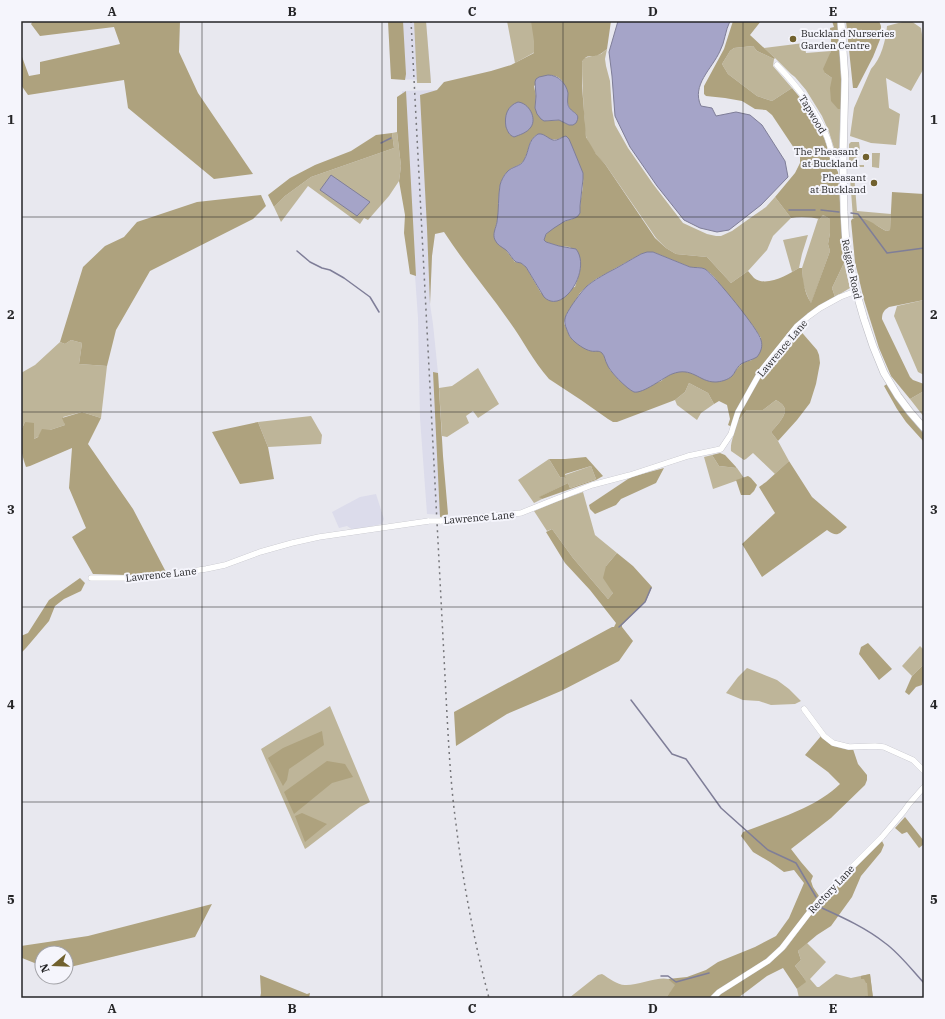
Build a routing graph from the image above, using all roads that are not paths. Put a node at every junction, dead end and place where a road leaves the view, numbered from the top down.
1 (840, 21) edge
2 (777, 65) dead end
3 (843, 161) junction
4 (856, 291) junction
5 (924, 428) edge
6 (90, 578) dead end
7 (804, 709) dead end
8 (924, 771) edge
9 (924, 787) edge
10 (713, 998) edge

1 - 3 main road, Reigate Road
2 - 3 street, Tapwood
3 - 4 main road, Reigate Road
4 - 5 main road, Reigate Road
4 - 6 street, Lawrence Lane, bridge
7 - 8 street
9 - 10 street, Rectory Lane

